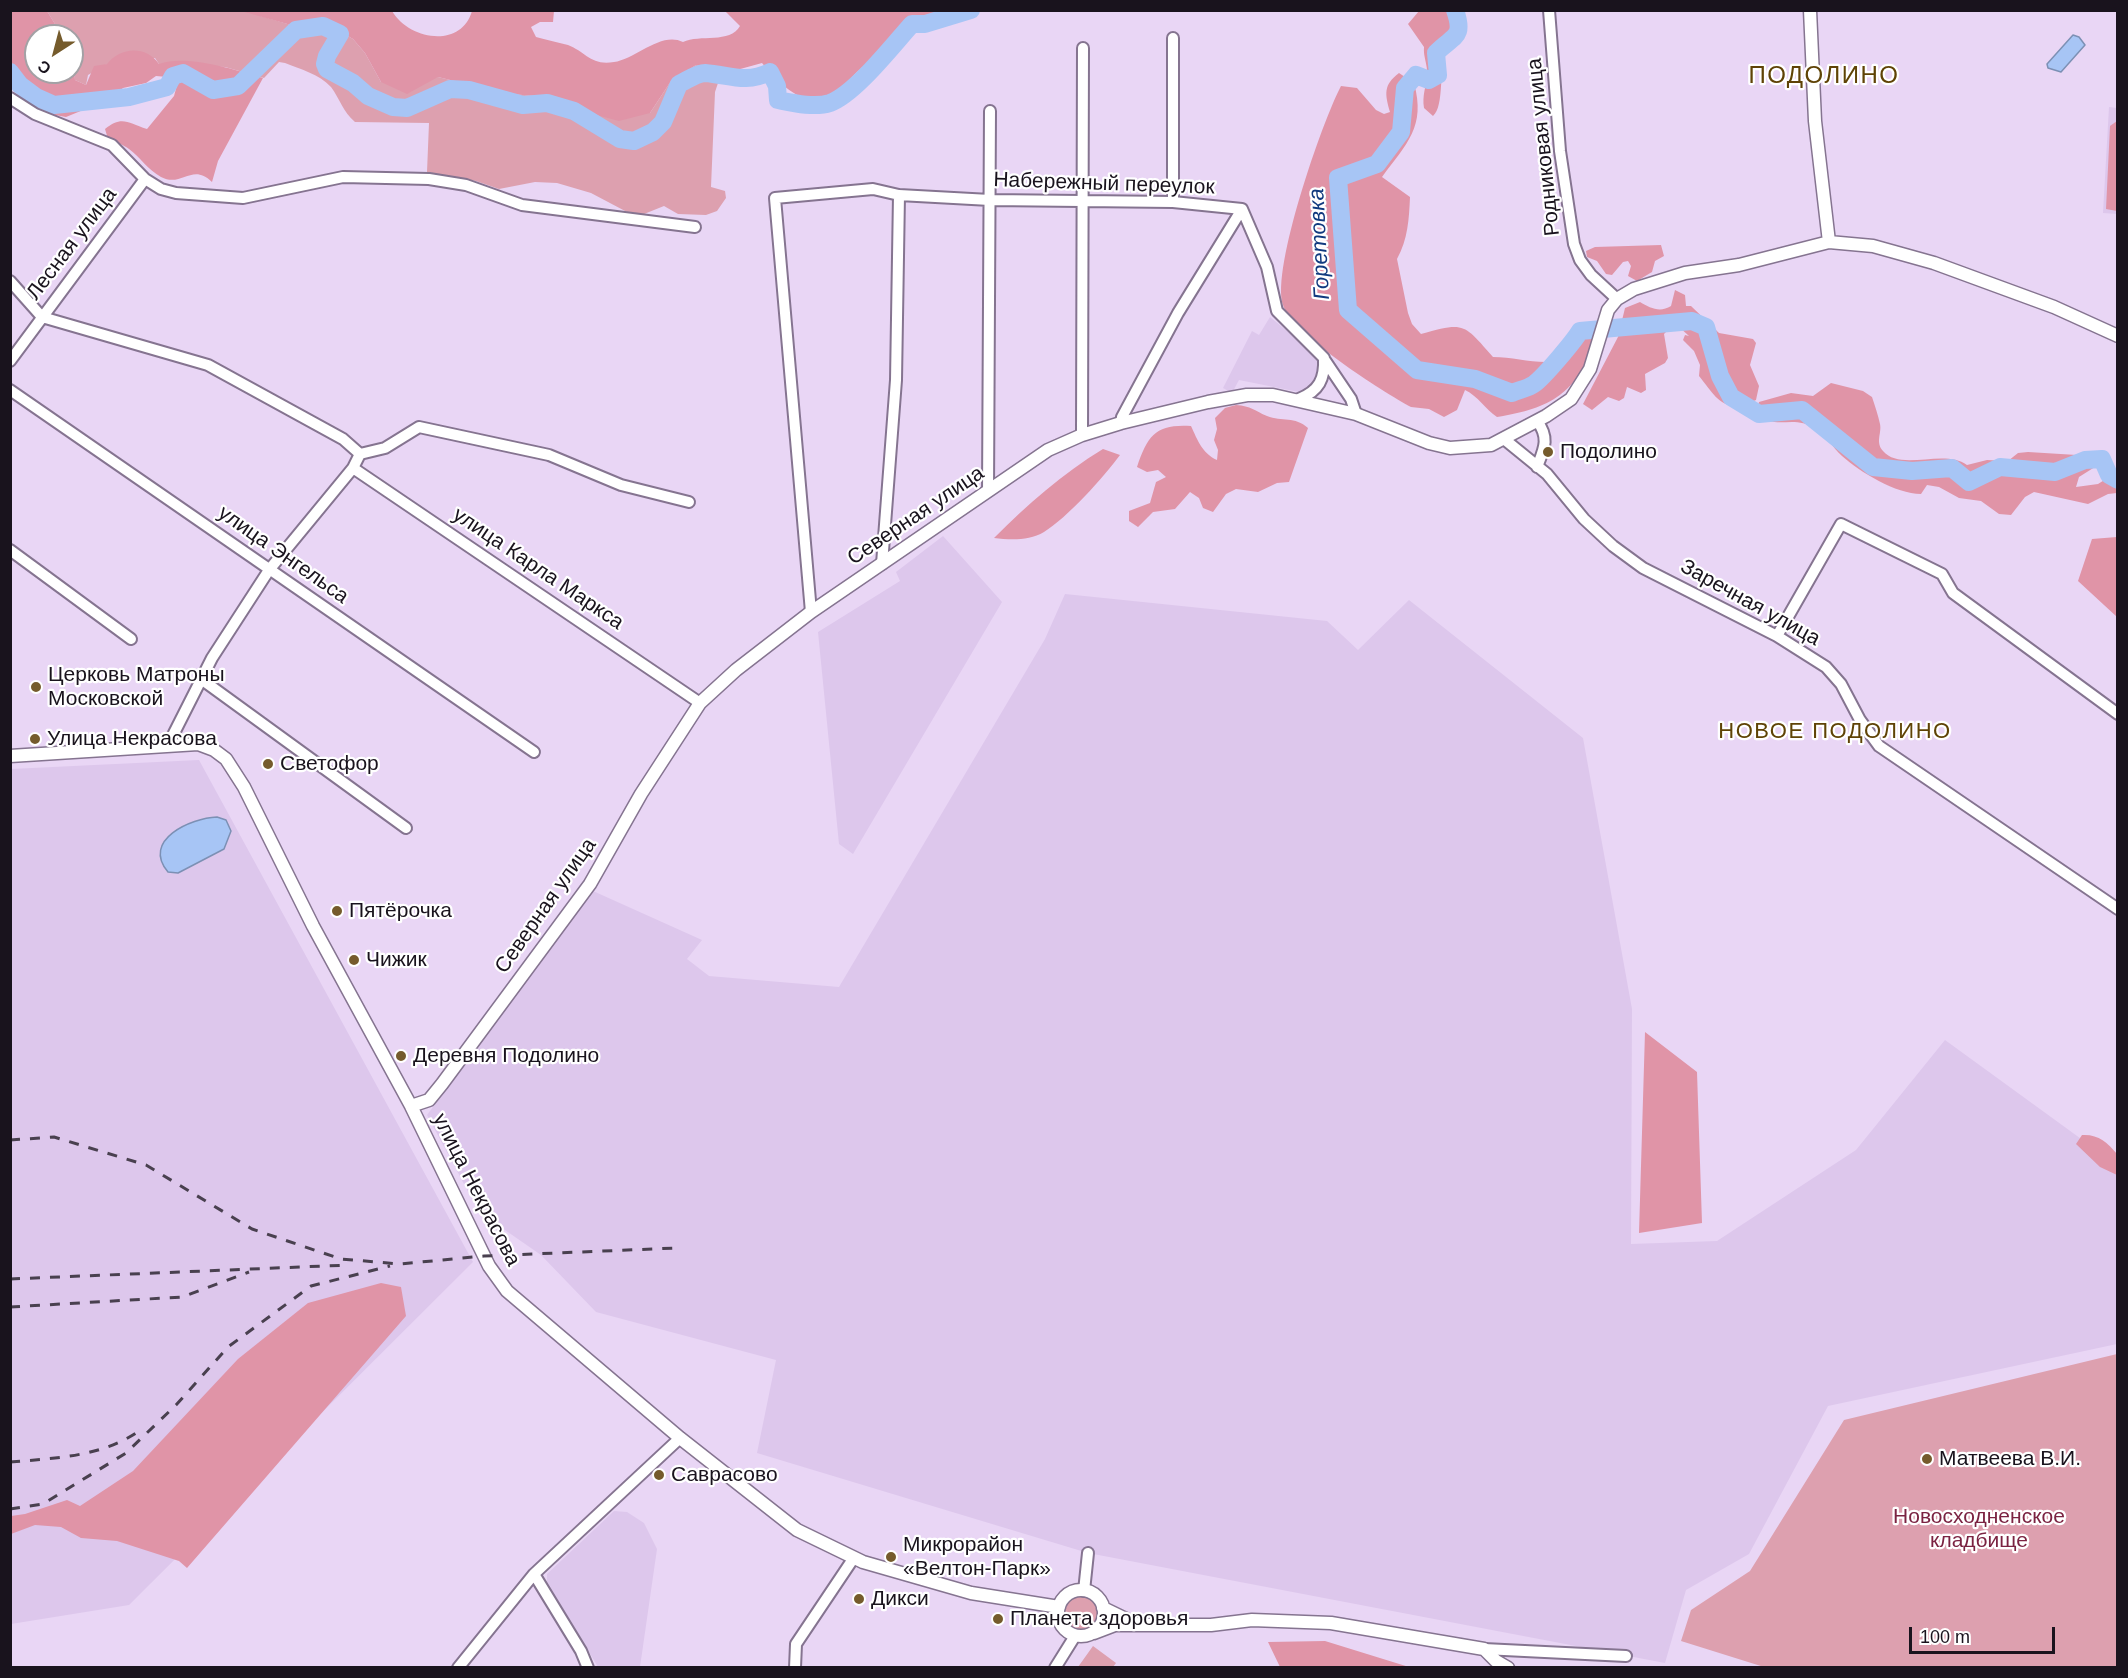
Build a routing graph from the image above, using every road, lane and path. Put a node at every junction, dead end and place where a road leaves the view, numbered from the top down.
1 (1549, 10) edge
2 (1810, 10) edge
3 (1173, 38) dead end
4 (1083, 48) dead end
5 (10, 98) edge
6 (990, 111) dead end
7 (145, 179) junction
8 (899, 195) junction
9 (990, 200) junction
10 (1082, 200) junction
11 (1173, 202) junction
12 (1242, 209) junction
13 (695, 227) dead end
14 (1829, 242) junction
15 (10, 281) edge
16 (1617, 299) junction
17 (42, 317) junction
18 (2118, 336) edge
19 (1324, 358) junction
20 (10, 361) edge
21 (10, 390) edge
22 (1299, 399) junction
23 (1356, 414) junction
24 (1537, 422) junction
25 (1121, 423) junction
26 (1082, 435) junction
27 (1504, 439) junction
28 (360, 454) junction
29 (1537, 467) junction
30 (353, 468) junction
31 (988, 491) junction
32 (689, 502) dead end
33 (10, 550) edge
34 (882, 564) junction
35 (269, 570) junction
36 (811, 612) junction
37 (1777, 636) junction
38 (131, 639) dead end
39 (201, 679) junction
40 (700, 703) junction
41 (2118, 714) edge
42 (168, 745) junction
43 (534, 752) dead end
44 (10, 756) edge
45 (406, 828) dead end
46 (2118, 909) edge
47 (411, 1106) junction
48 (680, 1438) junction
49 (1088, 1553) dead end
50 (853, 1559) junction
51 (534, 1574) junction
52 (1084, 1591) junction
53 (1059, 1607) junction
54 (1103, 1608) junction
55 (1137, 1625) junction
56 (1094, 1633) junction
57 (1075, 1636) junction
58 (1484, 1649) junction
59 (1626, 1656) dead end
60 (458, 1668) edge
61 (588, 1668) edge
62 (795, 1668) edge
63 (1055, 1668) edge
64 (1508, 1668) edge

1 - 16 street, Родниковая улица
2 - 14 street
3 - 11 street
4 - 10 street
5 - 7 street
6 - 9 street
7 - 13 street
7 - 17 street, Лесная улица
8 - 9 street, Набережный переулок
8 - 34 street
8 - 36 street, Набережный переулок
9 - 10 street, Набережный переулок
9 - 31 street
10 - 11 street, Набережный переулок
10 - 26 street
11 - 12 street, Набережный переулок
12 - 19 street, Набережный переулок
12 - 25 street
14 - 16 street
14 - 18 street
15 - 17 street
16 - 24 street, Северная улица
17 - 20 street, Лесная улица
17 - 28 street
19 - 22 street
19 - 23 street, Набережный переулок
21 - 35 street, улица Энгельса
22 - 23 street, Северная улица
22 - 25 street, Северная улица
23 - 27 street, Северная улица
24 - 27 street, Северная улица
24 - 29 street
25 - 26 street, Северная улица
26 - 31 street, Северная улица
27 - 29 street, Заречная улица
28 - 30 street
28 - 32 street
29 - 37 street, Заречная улица
30 - 35 street
30 - 40 street, улица Карла Маркса
31 - 34 street, Северная улица
33 - 38 street
34 - 36 street, Северная улица
35 - 39 street
35 - 43 street, улица Энгельса
36 - 40 street, Северная улица
37 - 41 street
37 - 46 street, Заречная улица
39 - 42 street
39 - 45 street
40 - 47 street, Северная улица
42 - 44 street, улица Некрасова
42 - 47 street, улица Некрасова
47 - 48 street, улица Некрасова
48 - 50 street, улица Некрасова
48 - 51 street
49 - 52 street
50 - 53 street, улица Некрасова
50 - 62 street
51 - 60 street
51 - 61 street
52 - 53 street
52 - 54 street
53 - 57 street
54 - 55 street
54 - 56 street
55 - 56 street
55 - 58 street
56 - 57 street
57 - 63 street
58 - 59 street
58 - 64 street

